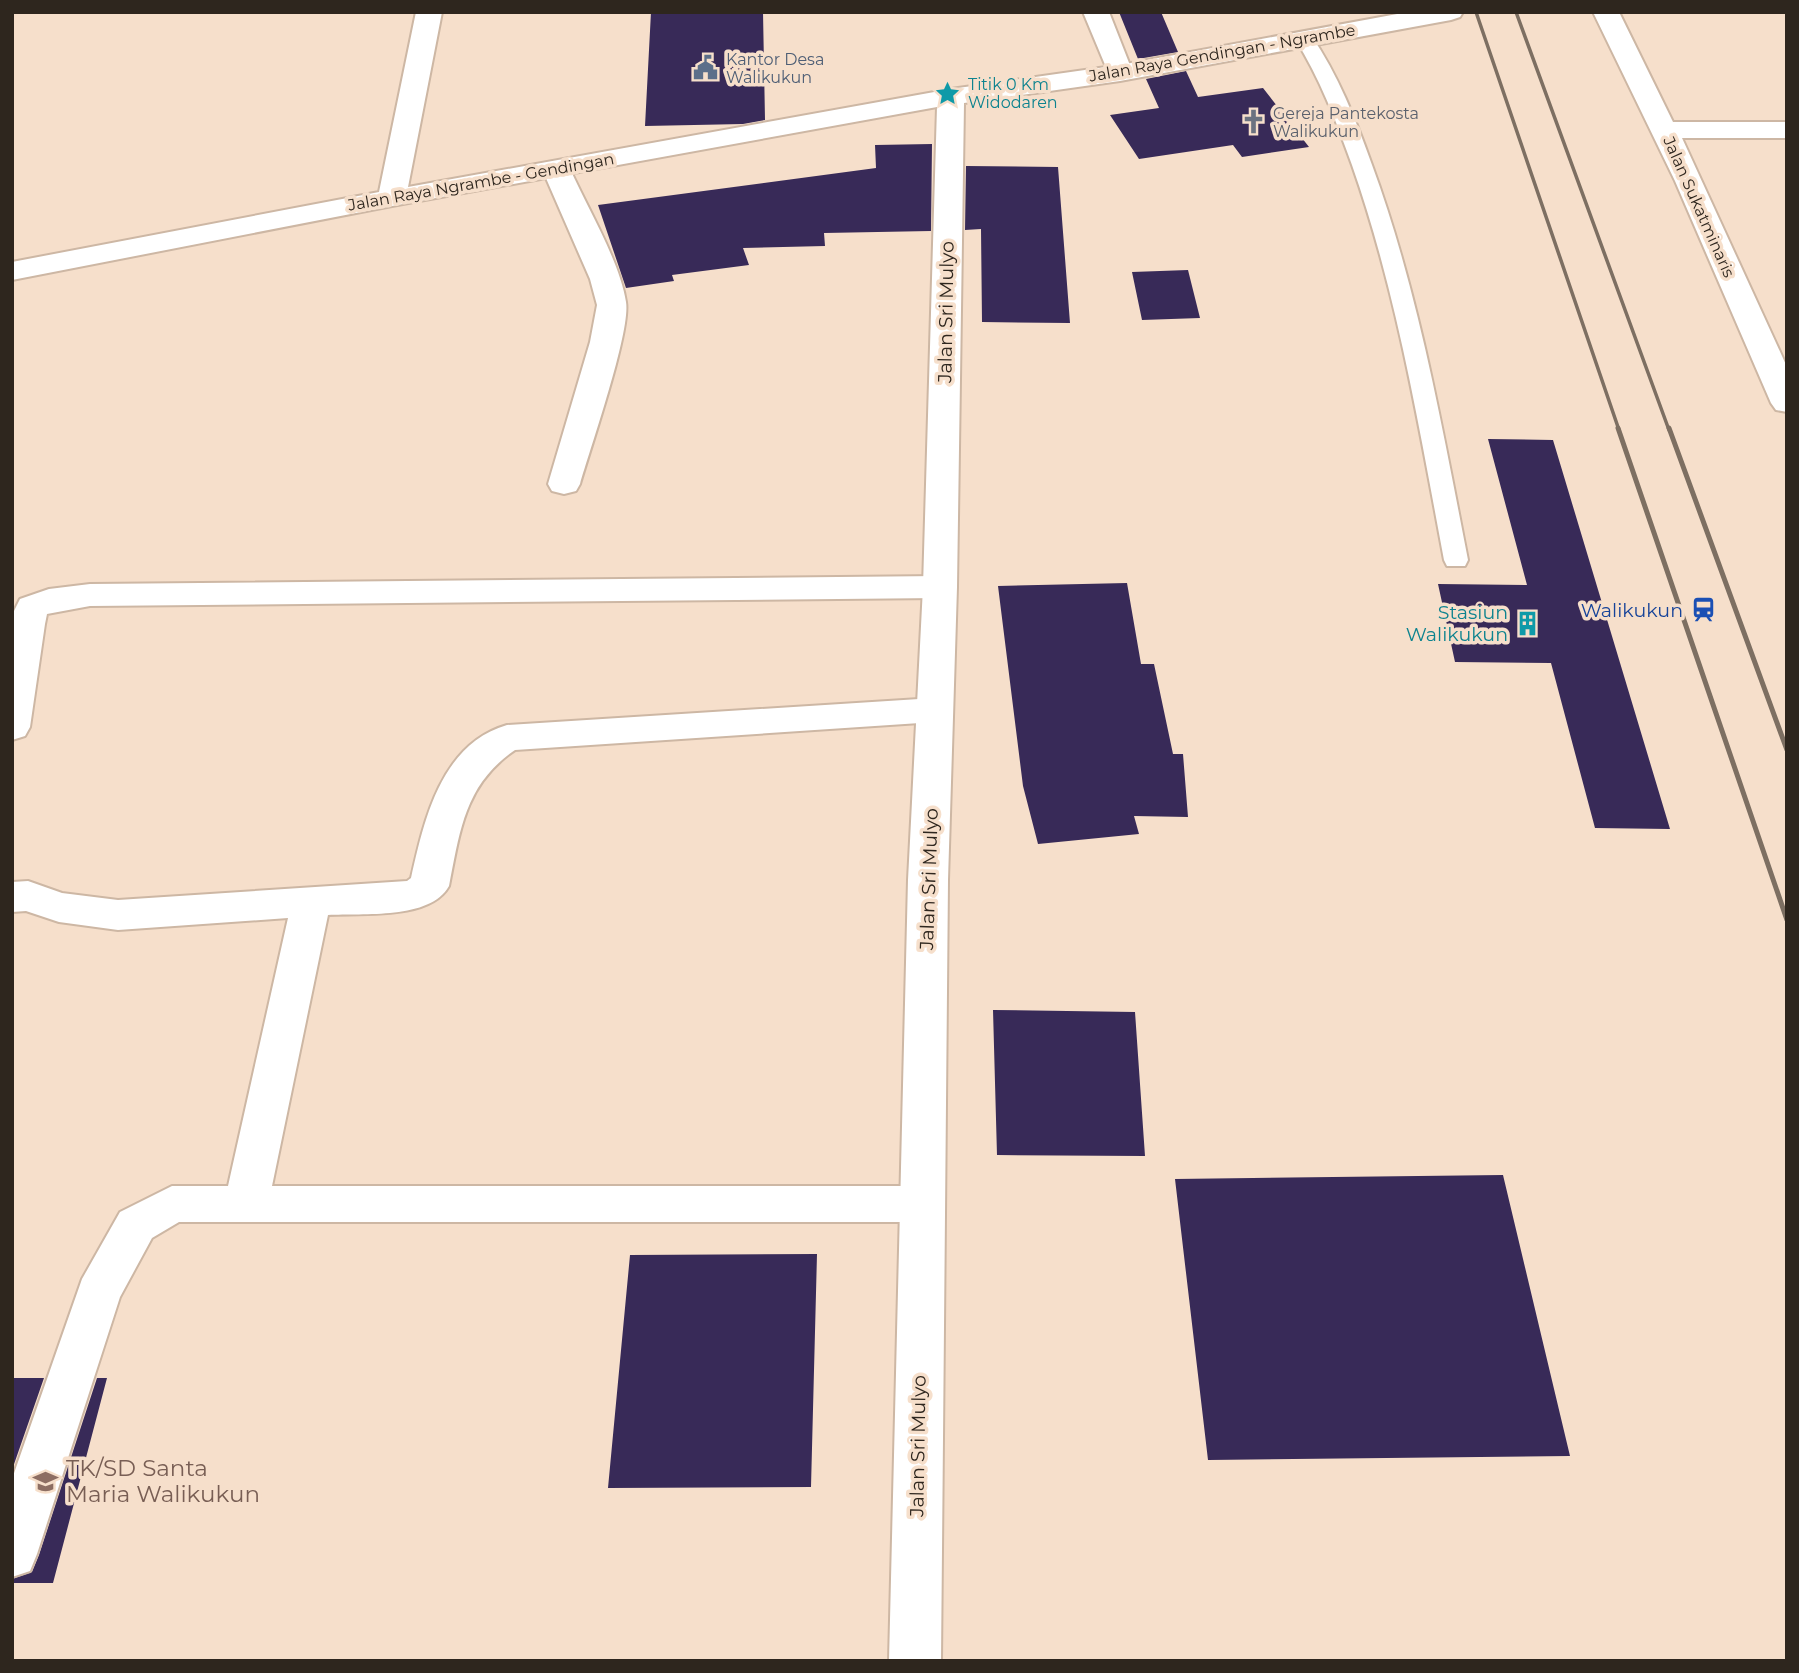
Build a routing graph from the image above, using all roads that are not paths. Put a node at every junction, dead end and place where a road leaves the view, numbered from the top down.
1 (429, 12) edge
2 (1096, 12) edge
3 (1606, 12) edge
4 (1437, 13) edge
5 (1304, 39) junction
6 (1121, 73) junction
7 (951, 97) junction
8 (1787, 130) edge
9 (1665, 131) junction
10 (556, 169) junction
11 (392, 198) junction
12 (12, 271) edge
13 (1787, 403) edge
14 (564, 484) dead end
15 (1457, 559) dead end
16 (940, 587) junction
17 (935, 710) junction
18 (12, 727) edge
19 (12, 897) edge
20 (311, 903) junction
21 (246, 1204) junction
22 (922, 1204) junction
23 (12, 1554) edge
24 (915, 1661) edge

1 - 11 street
2 - 6 street
3 - 9 street, Jalan Sukatminaris
4 - 5 street, Jalan Raya Gendingan - Ngrambe
5 - 6 street, Jalan Raya Gendingan - Ngrambe
5 - 15 lane
6 - 7 street, Jalan Raya Gendingan - Ngrambe
7 - 10 street, Jalan Raya Ngrambe - Gendingan
7 - 16 street, Jalan Sri Mulyo
8 - 9 street
9 - 13 street, Jalan Sukatminaris
10 - 11 street, Jalan Raya Ngrambe - Gendingan
10 - 14 street
11 - 12 street, Jalan Raya Ngrambe - Gendingan
16 - 17 street, Jalan Sri Mulyo
16 - 18 street
17 - 20 street
17 - 22 street, Jalan Sri Mulyo
19 - 20 street
20 - 21 street
21 - 22 street
21 - 23 street
22 - 24 street, Jalan Sri Mulyo

